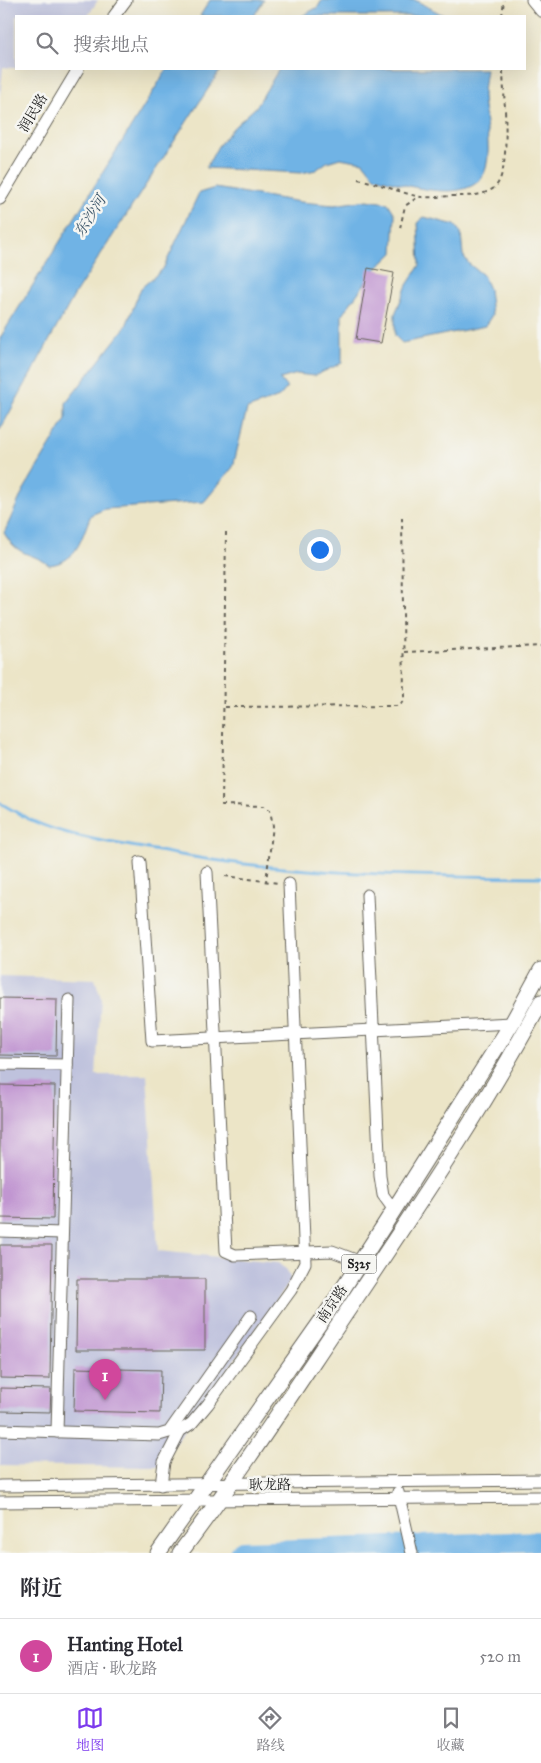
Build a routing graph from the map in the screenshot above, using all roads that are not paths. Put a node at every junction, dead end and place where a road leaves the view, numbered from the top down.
1 (126, 0) edge
2 (532, 0) edge
3 (541, 11) edge
4 (115, 15) edge
5 (77, 70) edge
6 (0, 199) edge
7 (140, 862) dead end
8 (207, 872) dead end
9 (289, 884) road end
10 (367, 895) dead end
11 (541, 970) edge
12 (69, 1000) dead end
13 (541, 1002) edge
14 (512, 1023) junction
15 (373, 1031) junction
16 (295, 1034) junction
17 (215, 1038) junction
18 (0, 1064) edge
19 (67, 1065) junction
20 (394, 1210) junction
21 (0, 1232) edge
22 (62, 1233) junction
23 (304, 1252) junction
24 (360, 1262) junction
25 (251, 1316) dead end
26 (0, 1430) edge
27 (57, 1432) junction
28 (541, 1480) edge
29 (396, 1482) junction
30 (161, 1485) junction
31 (206, 1485) junction
32 (231, 1485) junction
33 (0, 1486) edge
34 (541, 1497) edge
35 (400, 1498) junction
36 (196, 1500) junction
37 (220, 1500) junction
38 (0, 1502) edge
39 (160, 1551) edge
40 (180, 1553) edge
41 (412, 1553) edge

1 - 4 street
2 - 3 street
5 - 6 street, 润民路
7 - 17 street
8 - 17 street
9 - 16 street
10 - 15 street
11 - 14 main road, 南京路 / S325
12 - 19 street
13 - 32 main road, 南京路 / S325
14 - 15 street
14 - 20 main road, 南京路 / S325
15 - 16 street
15 - 20 street
16 - 17 street
16 - 23 street
17 - 23 street
18 - 19 street
19 - 22 street
20 - 24 main road, 南京路 / S325
21 - 22 street
22 - 27 street
23 - 24 street
23 - 30 street
24 - 31 main road, 南京路 / S325
25 - 27 street
26 - 27 street
28 - 29 street, 耿龙路
29 - 32 street, 耿龙路
29 - 35 street
30 - 31 street, 耿龙路
30 - 33 street, 耿龙路
31 - 32 street, 耿龙路
31 - 36 main road, 南京路 / S325
32 - 37 main road, 南京路 / S325
34 - 35 street, 耿龙路
35 - 37 street, 耿龙路
35 - 41 street
36 - 37 street, 耿龙路
36 - 38 street, 耿龙路
36 - 39 main road, 南京路 / S325
37 - 40 main road, 南京路 / S325

